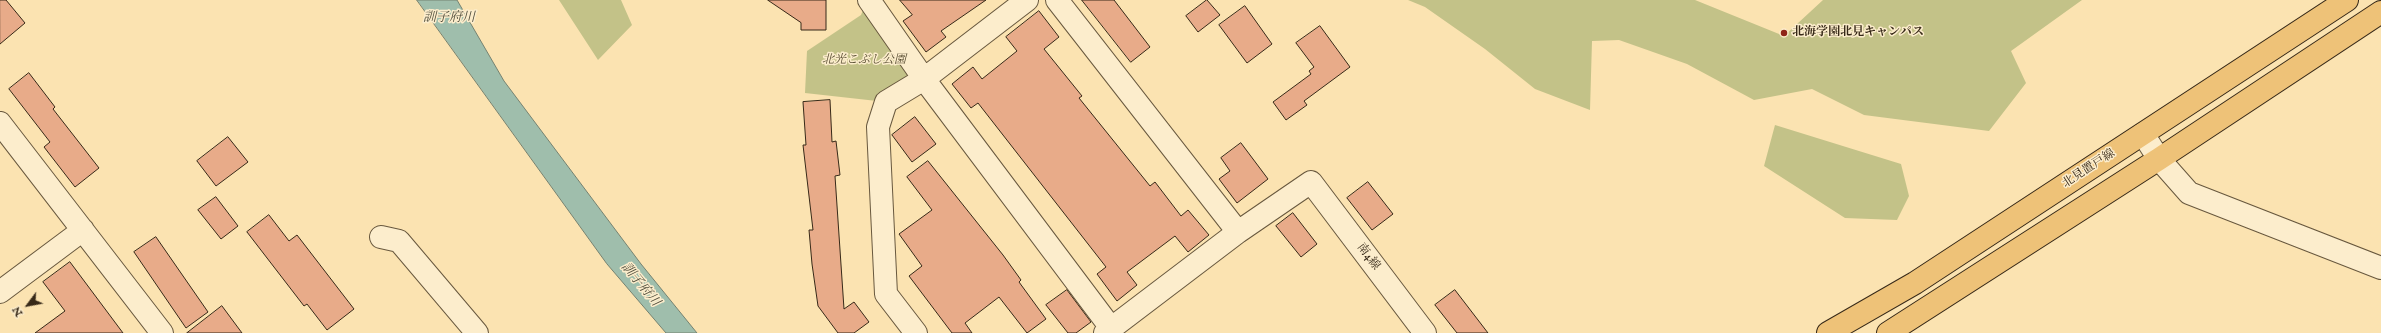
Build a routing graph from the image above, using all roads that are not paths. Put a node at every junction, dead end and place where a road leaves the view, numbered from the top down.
1 (869, 0) edge
2 (1027, 0) edge
3 (1057, 0) edge
4 (2347, 0) edge
5 (2381, 12) edge
6 (924, 79) junction
7 (0, 123) edge
8 (2143, 134) junction
9 (2159, 159) junction
10 (83, 230) junction
11 (1238, 232) junction
12 (381, 237) dead end
13 (2381, 268) edge
14 (0, 292) edge
15 (1108, 331) edge
16 (162, 333) edge
17 (477, 333) edge
18 (916, 333) edge
19 (1425, 333) edge
20 (1828, 333) edge
21 (1888, 333) edge

1 - 6 street
2 - 6 street
3 - 11 street
4 - 8 main road, 北見置戸線
5 - 9 main road
6 - 15 street
6 - 18 street
7 - 10 street
8 - 9 street
8 - 20 main road, 北見置戸線
9 - 13 street
9 - 21 main road
10 - 14 street
10 - 16 street
11 - 15 street
11 - 19 street, 南4線
12 - 17 street

